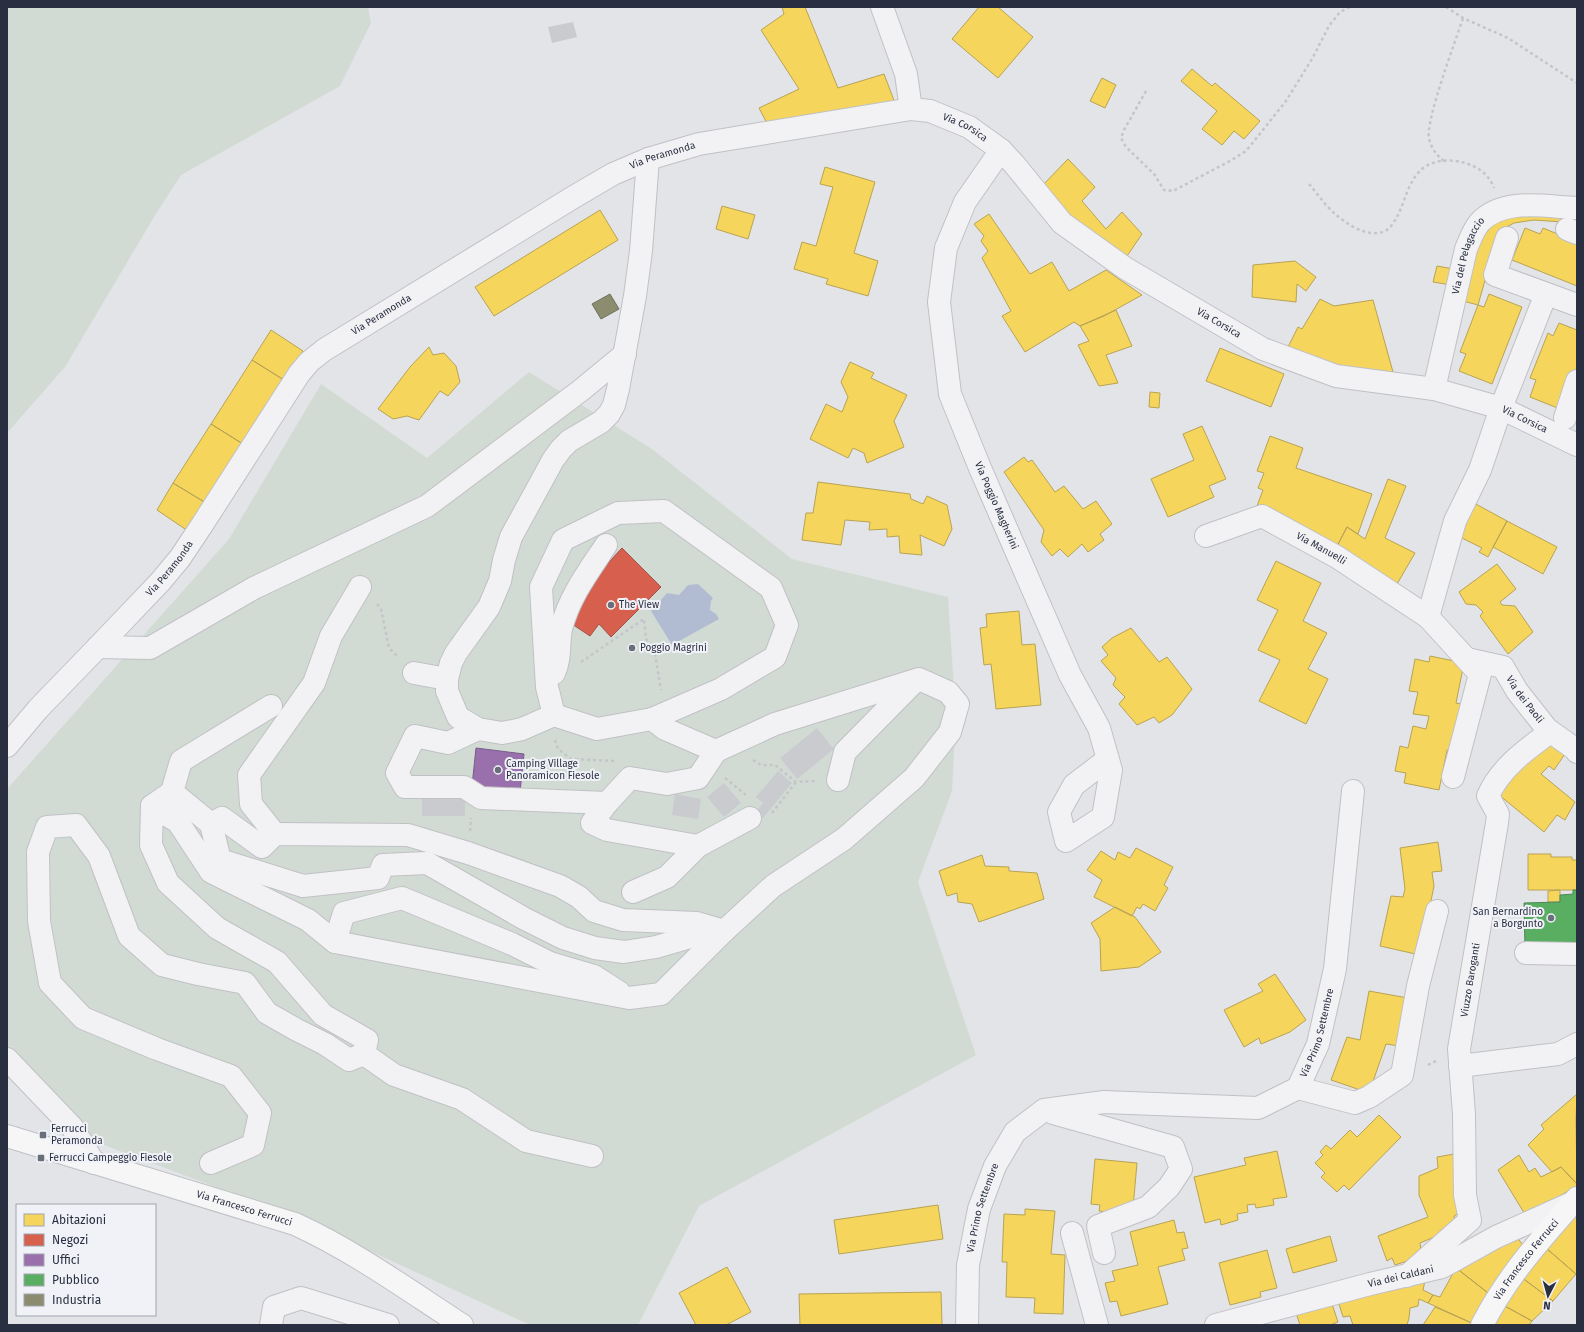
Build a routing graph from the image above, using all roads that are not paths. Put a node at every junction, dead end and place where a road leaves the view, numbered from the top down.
1 (882, 7) edge
2 (911, 109) junction
3 (1001, 150) junction
4 (648, 159) junction
5 (1577, 208) edge
6 (1507, 238) dead end
7 (1546, 294) junction
8 (1577, 305) edge
9 (625, 354) junction
10 (1577, 381) edge
11 (1434, 389) junction
12 (1500, 408) junction
13 (1565, 418) dead end
14 (1577, 445) edge
15 (1206, 536) dead end
16 (606, 545) dead end
17 (360, 587) road end
18 (1428, 617) junction
19 (98, 647) junction
20 (1467, 659) junction
21 (449, 671) junction
22 (414, 674) road end
23 (916, 680) junction
24 (550, 681) junction
25 (271, 706) dead end
26 (554, 714) junction
27 (659, 716) junction
28 (478, 729) junction
29 (1550, 732) junction
30 (7, 746) edge
31 (1577, 752) edge
32 (712, 758) junction
33 (1108, 758) junction
34 (1454, 777) dead end
35 (838, 780) dead end
36 (1353, 791) dead end
37 (172, 792) junction
38 (607, 803) junction
39 (152, 806) junction
40 (750, 818) dead end
41 (211, 824) junction
42 (274, 834) junction
43 (698, 846) junction
44 (633, 892) dead end
45 (1437, 911) dead end
46 (724, 931) junction
47 (335, 942) junction
48 (1526, 953) dead end
49 (1577, 954) edge
50 (629, 998) junction
51 (1577, 1044) edge
52 (364, 1054) junction
53 (7, 1059) edge
54 (1460, 1066) junction
55 (1298, 1088) junction
56 (1044, 1110) junction
57 (7, 1136) edge
58 (592, 1156) dead end
59 (94, 1163) junction
60 (211, 1163) dead end
61 (1576, 1200) edge
62 (1072, 1233) dead end
63 (1104, 1253) dead end
64 (1406, 1276) junction
65 (271, 1325) edge
66 (388, 1325) edge
67 (462, 1325) edge
68 (967, 1325) edge
69 (1097, 1325) edge
70 (1216, 1325) edge
71 (1482, 1325) edge

1 - 2 street
2 - 3 street, Via Corsica
2 - 4 street, Via Peramonda
3 - 11 street, Via Corsica
3 - 33 street, Via Poggio Magherini
4 - 9 street
4 - 19 street, Via Peramonda
5 - 11 street, Via del Pelagaccio
6 - 7 street
7 - 8 street
7 - 12 street
9 - 19 street
9 - 21 street
10 - 13 street
11 - 12 street, Via Corsica
12 - 14 street, Via Corsica
12 - 18 street
15 - 18 street, Via Manuelli
16 - 24 street
17 - 42 street
18 - 20 street, Via Manuelli
19 - 30 street, Via Peramonda
20 - 29 street, Via dei Paoli
20 - 34 street, Via Manuelli
21 - 22 street
21 - 28 street
23 - 32 street
23 - 35 street
23 - 46 street
24 - 26 street
24 - 27 street
25 - 37 street
26 - 27 street
26 - 28 street
27 - 32 street
28 - 38 street
29 - 31 street, Via dei Paoli
29 - 54 street, Viuzzo Baroganti
32 - 38 street
33 - 33 street, Via Poggio Magherini
36 - 55 street, Via Primo Settembre
37 - 39 street
37 - 41 street
38 - 43 street
39 - 47 street
39 - 52 street
40 - 43 street
41 - 42 street
41 - 46 street
42 - 46 street
43 - 44 street
45 - 55 street
46 - 50 street
47 - 50 street
47 - 50 street
48 - 49 street
51 - 54 street
52 - 58 street
52 - 60 street
53 - 59 street
54 - 64 street, Viuzzo Baroganti
55 - 56 street, Via Primo Settembre
56 - 63 street
56 - 68 street, Via Primo Settembre
57 - 59 main road, Via Francesco Ferrucci
59 - 67 main road, Via Francesco Ferrucci
61 - 64 street, Via dei Caldani
61 - 71 main road, Via Francesco Ferrucci
62 - 69 street
64 - 70 street, Via dei Caldani
65 - 66 street

